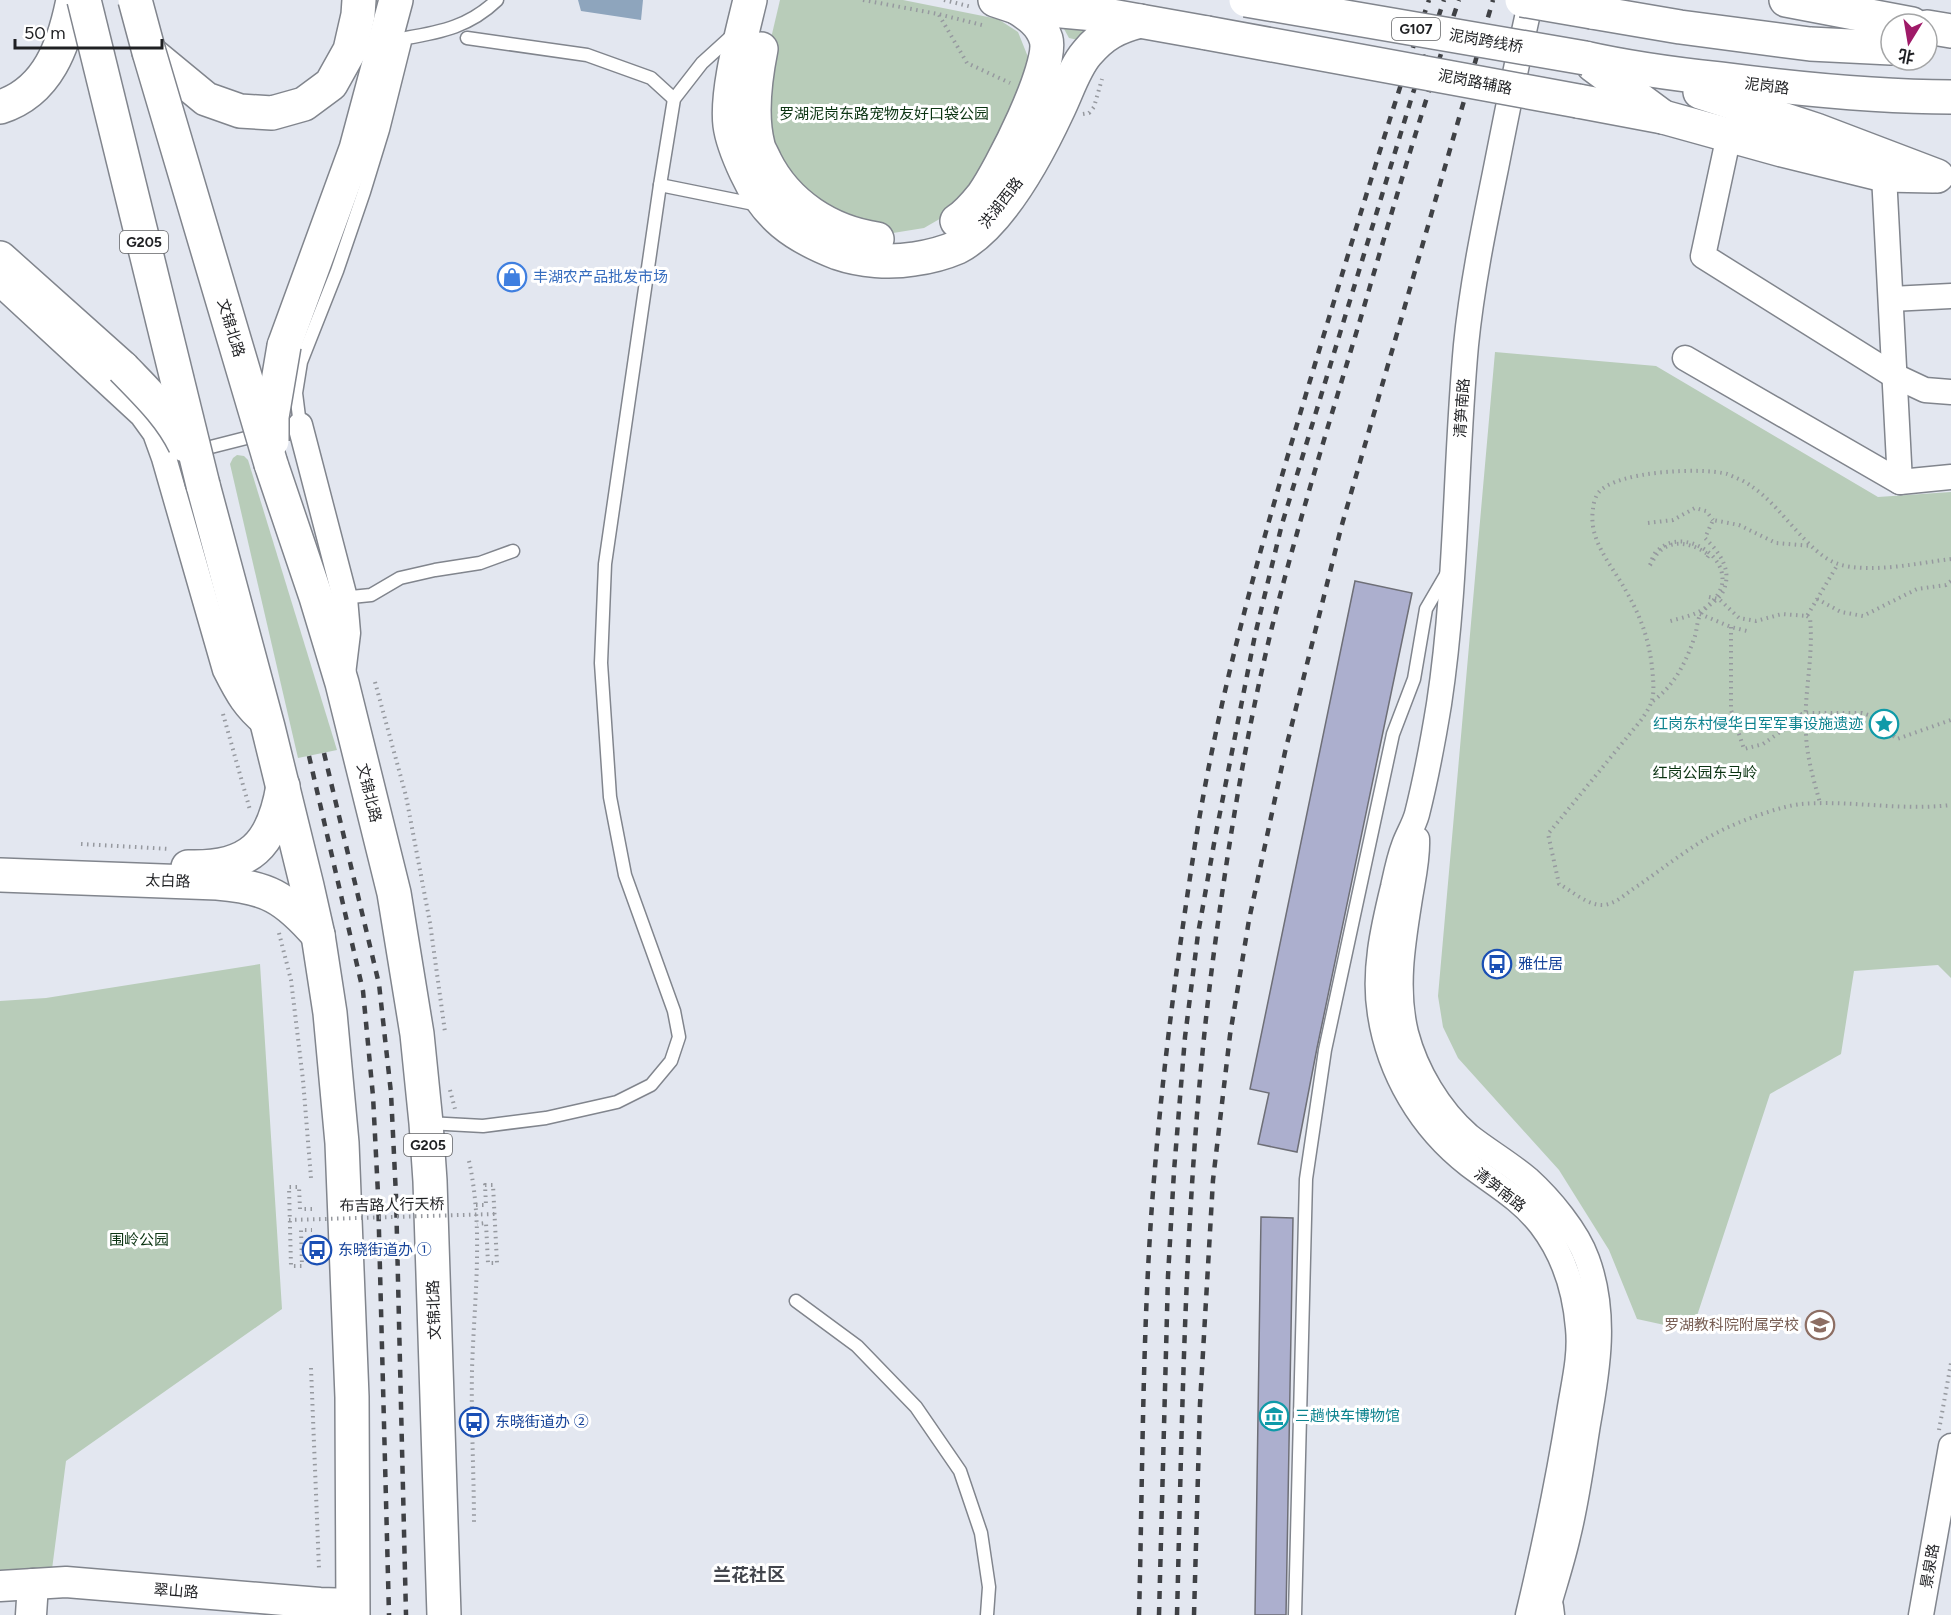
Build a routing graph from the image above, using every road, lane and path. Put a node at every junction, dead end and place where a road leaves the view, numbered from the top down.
1 (73, 0) edge
2 (84, 0) edge
3 (135, 0) edge
4 (359, 0) edge
5 (396, 0) edge
6 (497, 0) edge
7 (773, 0) edge
8 (863, 0) edge
9 (1246, 0) edge
10 (1522, 0) edge
11 (1531, 0) edge
12 (1786, 0) edge
13 (994, 9) edge
14 (748, 12) edge
15 (938, 14) junction
16 (1879, 18) edge
17 (1140, 21) junction
18 (467, 38) dead end
19 (1879, 47) edge
20 (149, 52) junction
21 (1585, 58) junction
22 (1624, 67) junction
23 (1010, 83) dead end
24 (1100, 86) dead end
25 (1951, 97) edge
26 (674, 99) junction
27 (0, 107) edge
28 (1081, 114) dead end
29 (1663, 117) junction
30 (1729, 135) junction
31 (1884, 175) junction
32 (1944, 176) edge
33 (660, 185) junction
34 (765, 207) junction
35 (0, 258) edge
36 (0, 284) edge
37 (1951, 296) edge
38 (1892, 299) junction
39 (1685, 358) dead end
40 (1893, 375) junction
41 (1951, 393) edge
42 (300, 425) junction
43 (164, 458) junction
44 (271, 464) junction
45 (1951, 477) edge
46 (1900, 482) junction
47 (203, 485) junction
48 (1713, 520) junction
49 (1648, 523) dead end
50 (1812, 546) junction
51 (513, 551) dead end
52 (1707, 558) dead end
53 (1951, 559) edge
54 (1452, 564) junction
55 (1838, 564) junction
56 (1951, 581) edge
57 (1709, 597) dead end
58 (331, 598) junction
59 (1719, 599) junction
60 (1817, 599) junction
61 (1700, 614) junction
62 (1807, 616) junction
63 (1667, 622) dead end
64 (1731, 627) junction
65 (1747, 631) dead end
66 (1652, 702) junction
67 (222, 706) dead end
68 (1806, 713) junction
69 (1951, 720) edge
70 (268, 727) junction
71 (283, 786) junction
72 (1820, 804) junction
73 (1951, 805) edge
74 (250, 819) dead end
75 (81, 844) dead end
76 (180, 849) dead end
77 (0, 858) edge
78 (0, 875) edge
79 (277, 928) dead end
80 (318, 935) junction
81 (426, 1123) junction
82 (469, 1161) dead end
83 (311, 1178) dead end
84 (476, 1205) junction
85 (312, 1209) dead end
86 (495, 1214) junction
87 (290, 1220) junction
88 (477, 1224) junction
89 (312, 1230) dead end
90 (796, 1302) dead end
91 (311, 1368) dead end
92 (1951, 1446) edge
93 (474, 1526) dead end
94 (319, 1569) dead end
95 (33, 1584) junction
96 (0, 1586) edge
97 (353, 1609) edge
98 (1543, 1613) edge
99 (31, 1615) edge
100 (444, 1615) edge
101 (987, 1615) edge
102 (1295, 1615) edge
103 (1921, 1615) edge

1 - 27 main road
2 - 47 main road, G205, bridge
3 - 20 main road, 文锦北路 / G205, bridge
4 - 20 main road
5 - 44 main road, bridge
6 - 42 lane
7 - 13 main road, 洪湖西路
8 - 15 path
9 - 21 main road, 泥岗跨线桥 / G107, bridge
10 - 19 main road, bridge
11 - 54 street, 清笋南路
12 - 16 main road
13 - 15 path
13 - 17 main road, 泥岗路辅路
14 - 26 lane
14 - 34 main road, 洪湖西路
15 - 23 path
17 - 29 main road, 泥岗路辅路, bridge
17 - 34 main road, 洪湖西路
18 - 26 lane
20 - 44 main road, 文锦北路 / G205, bridge
21 - 22 main road, 泥岗路 / G107
21 - 29 main road
22 - 25 main road, 泥岗路 / G107
22 - 32 main road
24 - 28 path
26 - 33 lane
29 - 30 main road, 泥岗路辅路
30 - 31 main road, 泥岗路辅路
30 - 40 street
31 - 32 main road, 泥岗路辅路
31 - 38 street
33 - 34 lane
33 - 81 lane
35 - 47 main road, bridge
36 - 43 street
37 - 38 street
38 - 40 street
39 - 46 street
40 - 41 street
40 - 46 street
42 - 43 lane
42 - 58 street
43 - 70 street
44 - 58 main road, 文锦北路 / G205
45 - 46 street
47 - 70 main road, G205
48 - 49 path
48 - 50 path
48 - 59 path
50 - 55 path
50 - 66 path
51 - 58 lane
52 - 63 path, bridge
53 - 55 path
54 - 98 street, 清笋南路
54 - 102 lane
55 - 60 path
56 - 60 path
57 - 59 path
58 - 81 main road, 文锦北路 / G205
59 - 61 path
59 - 62 path
60 - 62 path
61 - 64 path
61 - 66 path
62 - 68 path
64 - 65 path
64 - 68 path
66 - 72 path
67 - 74 path
68 - 69 path
68 - 72 path
70 - 71 main road, G205
71 - 77 main road, 太白路
71 - 80 main road, G205
72 - 73 path
75 - 76 path
78 - 80 main road, 太白路
79 - 83 path
80 - 97 main road, G205
81 - 100 main road, 文锦北路 / G205
82 - 84 path
84 - 86 path
84 - 88 path
85 - 87 path
86 - 87 path, 布吉路人行天桥, bridge
86 - 88 path
87 - 89 path
88 - 93 path
90 - 101 lane
91 - 94 path
92 - 103 street, 景泉路
95 - 96 street, 翠山路
95 - 97 street, 翠山路
95 - 99 street

